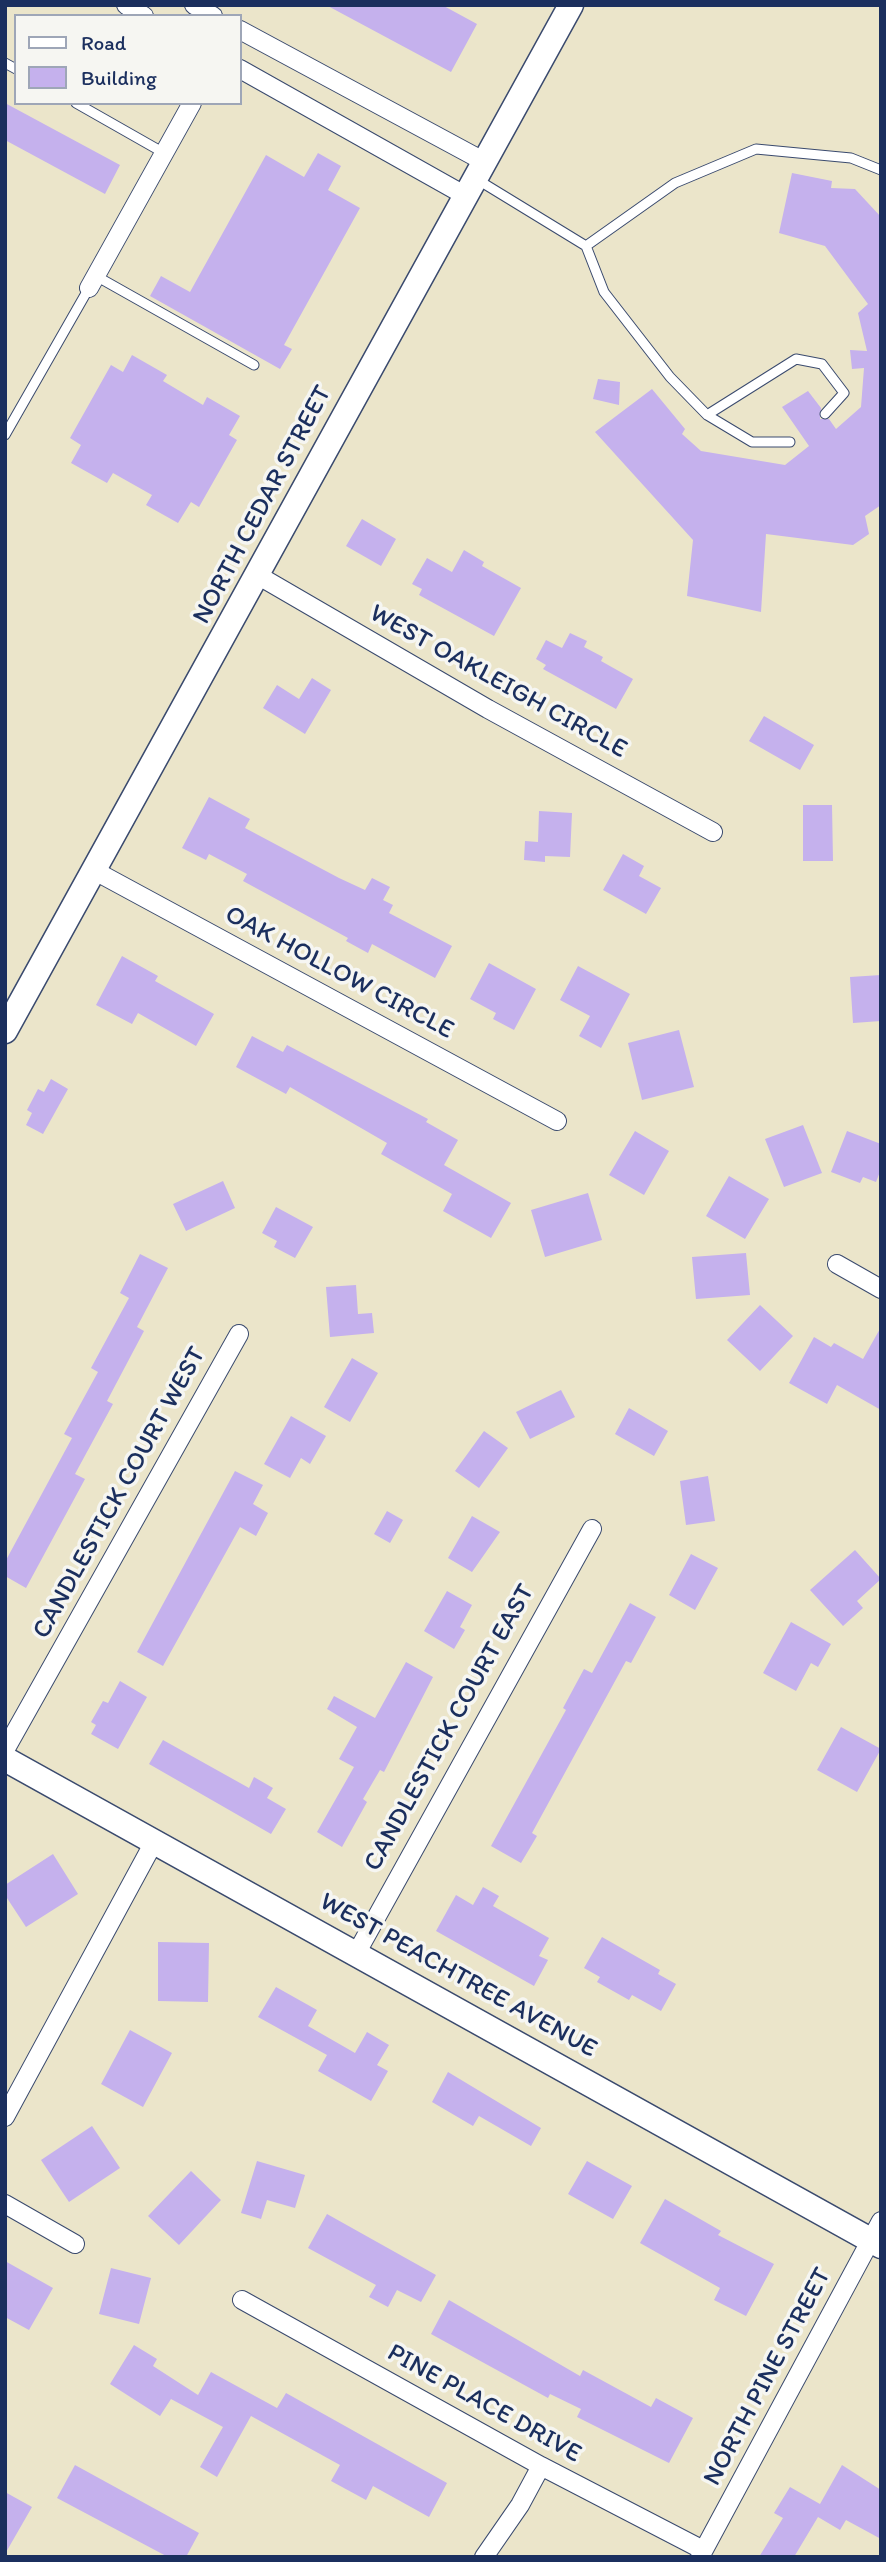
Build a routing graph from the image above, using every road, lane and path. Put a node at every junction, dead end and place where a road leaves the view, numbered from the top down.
1 (194, 5) edge
2 (571, 5) edge
3 (210, 14) edge
4 (242, 31) edge
5 (242, 70) edge
6 (80, 105) edge
7 (190, 105) edge
8 (164, 153) junction
9 (881, 170) edge
10 (476, 179) junction
11 (586, 246) junction
12 (93, 282) junction
13 (254, 365) dead end
14 (825, 414) dead end
15 (707, 415) junction
16 (5, 435) edge
17 (790, 442) dead end
18 (259, 576) junction
19 (713, 832) dead end
20 (95, 871) junction
21 (5, 1031) edge
22 (556, 1121) dead end
23 (837, 1264) dead end
24 (881, 1289) edge
25 (239, 1334) dead end
26 (592, 1529) dead end
27 (5, 1750) edge
28 (5, 1759) edge
29 (154, 1842) junction
30 (356, 1954) junction
31 (5, 2117) edge
32 (5, 2204) edge
33 (878, 2236) edge
34 (75, 2244) dead end
35 (242, 2300) dead end
36 (541, 2466) junction
37 (701, 2553) edge
38 (484, 2557) edge

1 - 3 street
2 - 10 street, NORTH CEDAR STREET
4 - 10 street
5 - 10 street
6 - 8 lane
7 - 8 street
8 - 12 street
9 - 11 lane
10 - 11 lane
10 - 18 street, NORTH CEDAR STREET
11 - 15 lane
12 - 13 lane
12 - 16 lane
14 - 15 lane
15 - 17 lane
18 - 19 street, WEST OAKLEIGH CIRCLE
18 - 20 street, NORTH CEDAR STREET
20 - 21 street, NORTH CEDAR STREET
20 - 22 street, OAK HOLLOW CIRCLE
23 - 24 street
25 - 27 street, CANDLESTICK COURT WEST
26 - 30 street, CANDLESTICK COURT EAST
28 - 29 street, WEST PEACHTREE AVENUE
29 - 30 street, WEST PEACHTREE AVENUE
29 - 31 street
30 - 33 street, WEST PEACHTREE AVENUE
32 - 34 street
33 - 37 street, NORTH PINE STREET
35 - 36 street, PINE PLACE DRIVE
36 - 37 street, PINE PLACE DRIVE
36 - 38 street

